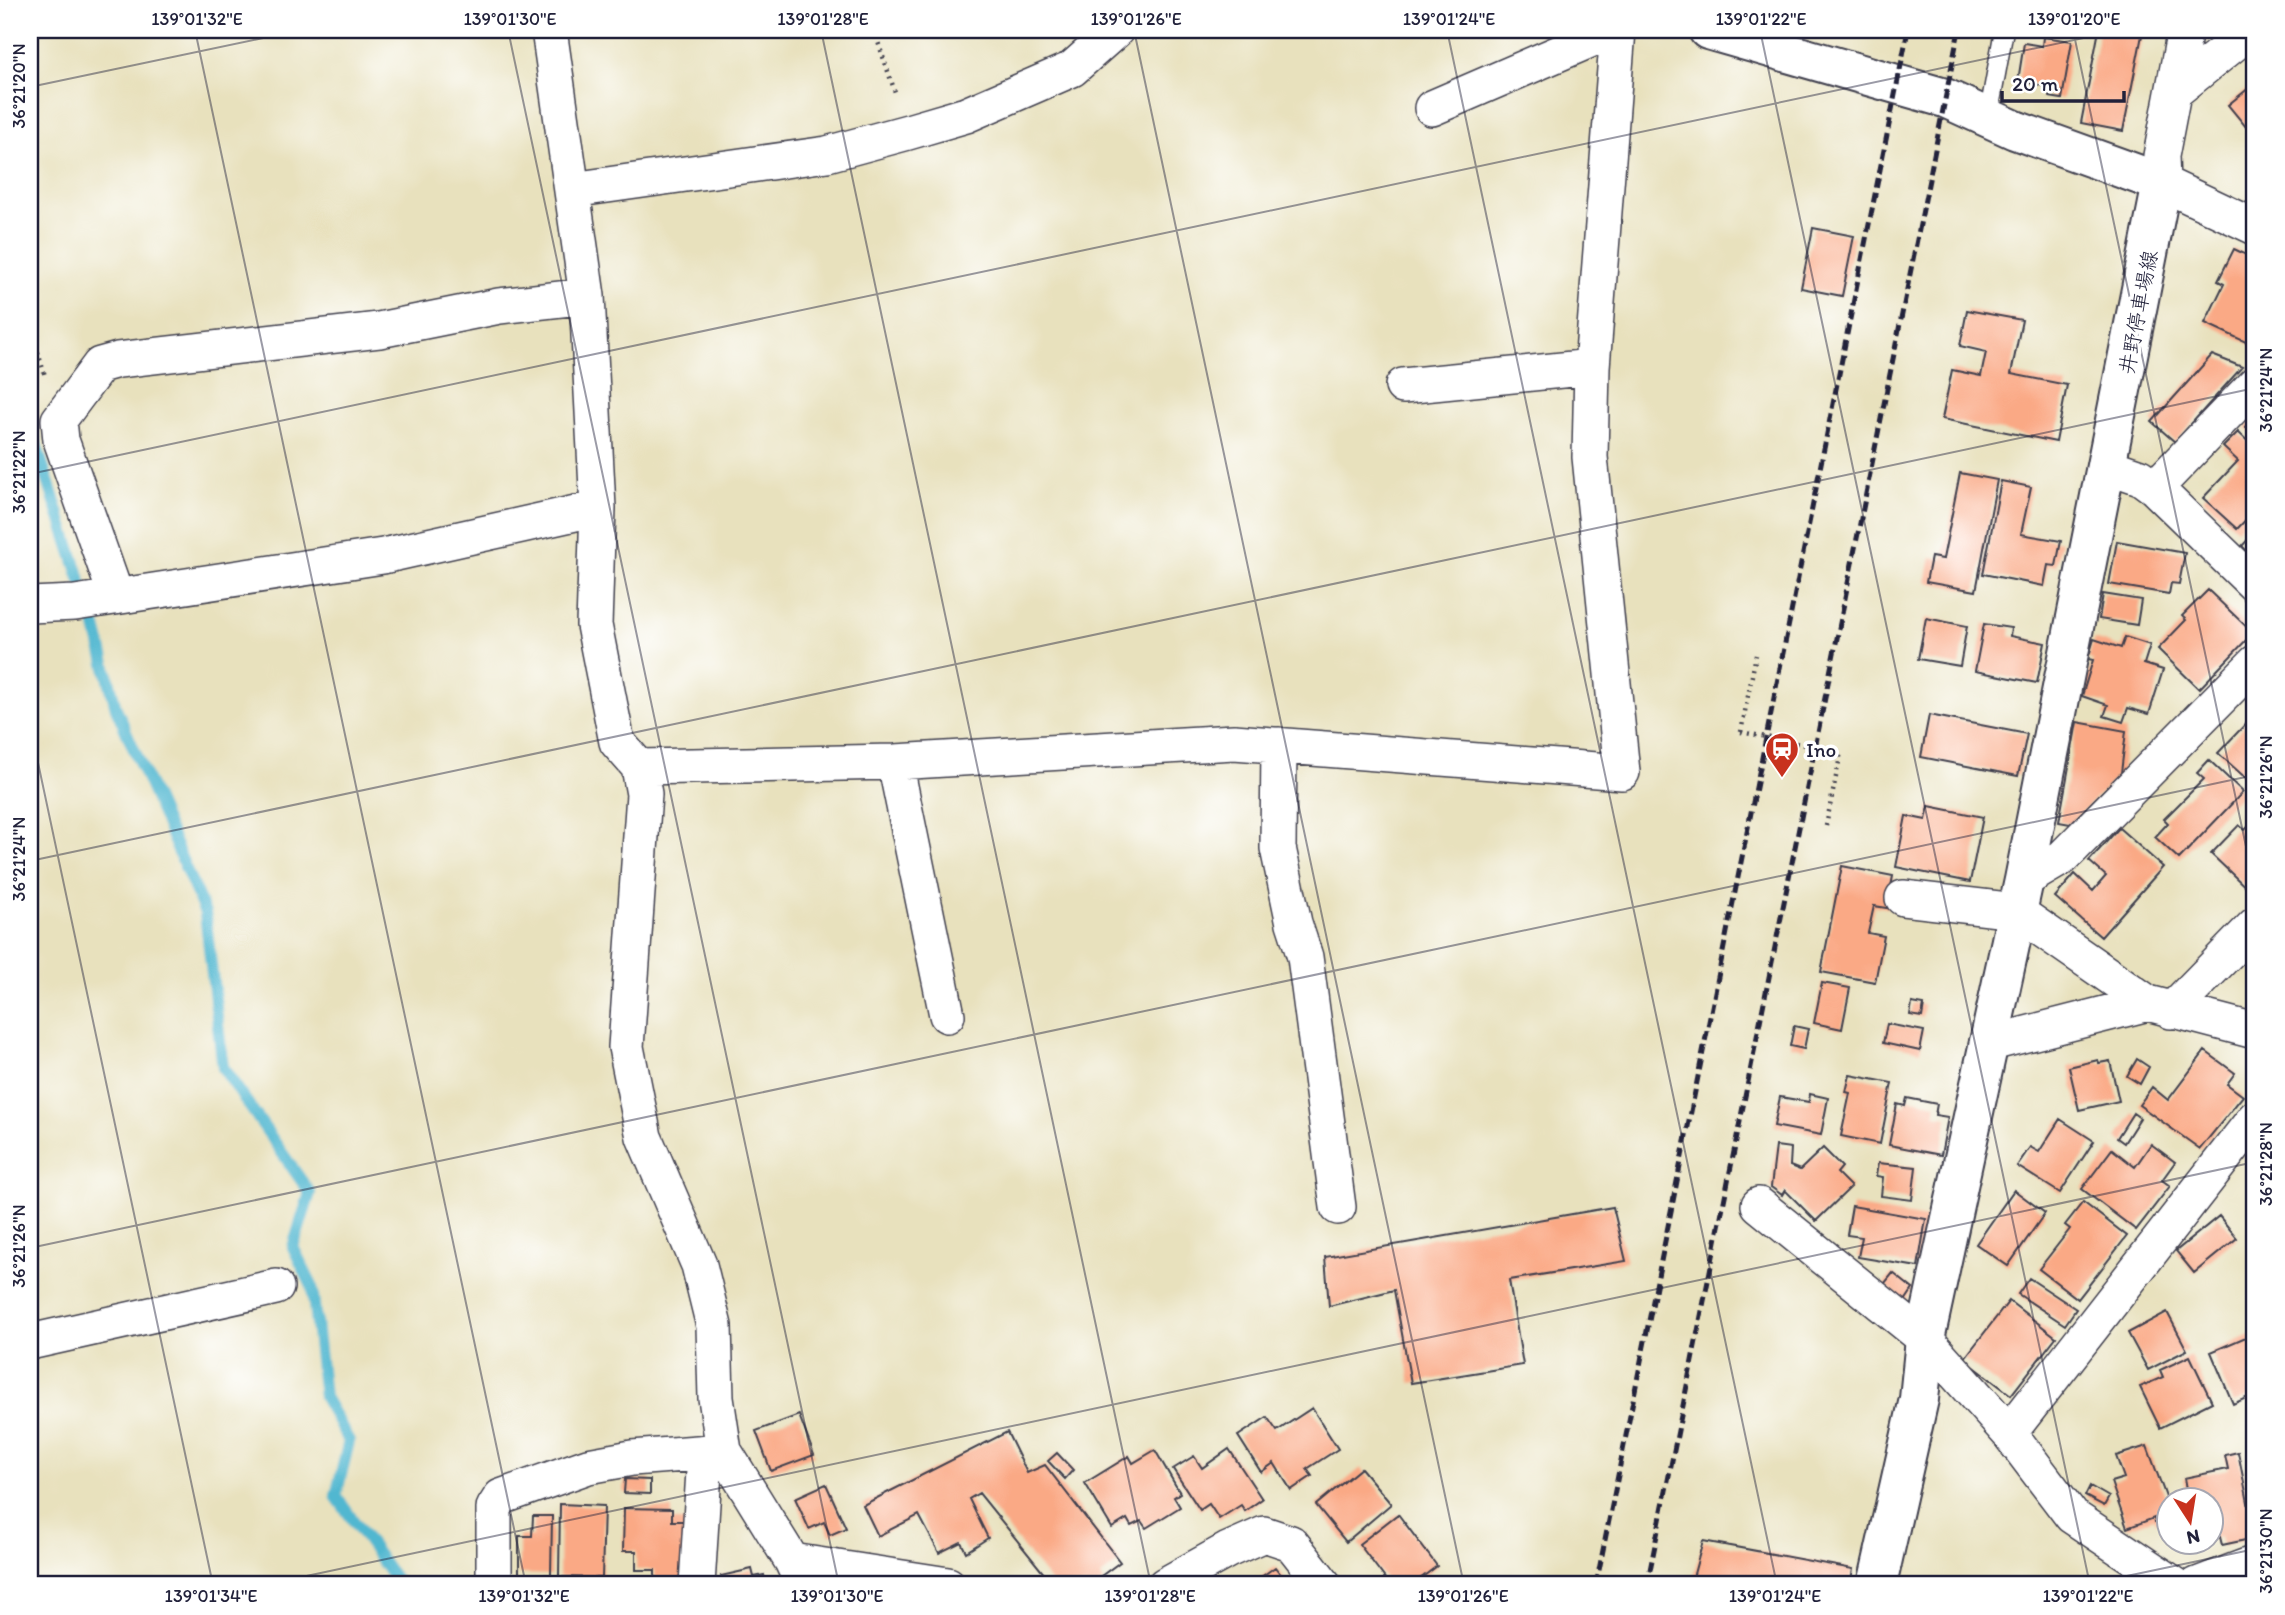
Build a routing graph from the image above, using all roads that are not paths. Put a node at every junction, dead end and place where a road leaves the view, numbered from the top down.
1 (549, 30) edge
2 (1116, 30) edge
3 (1613, 30) edge
4 (1618, 30) edge
5 (1708, 30) edge
6 (2004, 30) edge
7 (2185, 30) edge
8 (2251, 30) edge
9 (2175, 92) junction
10 (1433, 108) dead end
11 (1988, 118) junction
12 (2162, 183) junction
13 (572, 190) junction
14 (2255, 227) edge
15 (587, 296) junction
16 (1592, 367) junction
17 (2255, 384) edge
18 (1403, 386) dead end
19 (2108, 466) junction
20 (2155, 488) junction
21 (598, 508) junction
22 (2255, 586) edge
23 (116, 596) junction
24 (30, 605) edge
25 (2255, 663) edge
26 (1279, 745) junction
27 (895, 762) junction
28 (639, 767) junction
29 (2020, 896) junction
30 (1903, 898) dead end
31 (2255, 925) edge
32 (2159, 1007) junction
33 (947, 1015) dead end
34 (2255, 1031) edge
35 (1987, 1044) junction
36 (2255, 1118) edge
37 (1759, 1205) dead end
38 (1338, 1207) dead end
39 (276, 1287) dead end
40 (1925, 1339) junction
41 (30, 1342) edge
42 (2009, 1433) junction
43 (714, 1453) junction
44 (2255, 1563) edge
45 (798, 1573) edge
46 (495, 1585) edge
47 (696, 1585) edge
48 (948, 1585) edge
49 (1165, 1585) edge
50 (1324, 1585) edge
51 (1877, 1585) edge
52 (2175, 1585) edge
53 (2197, 1585) edge

1 - 13 street
2 - 13 street
3 - 10 street
4 - 16 street
5 - 11 main road
6 - 11 lane
7 - 9 street
8 - 9 street
9 - 12 street
11 - 12 main road
12 - 14 street
12 - 19 main road, 井野停車場線
13 - 15 street
15 - 21 street
15 - 23 street
16 - 18 street
16 - 26 street
17 - 20 street
19 - 20 street
19 - 29 main road, 井野停車場線
20 - 22 street
21 - 23 street
21 - 28 street
23 - 24 street
25 - 29 street
26 - 27 street
26 - 38 street
27 - 28 street
27 - 33 street
28 - 43 street
29 - 30 street
29 - 32 street
29 - 35 main road, 井野停車場線
31 - 32 street
32 - 34 street
32 - 35 street
35 - 40 main road, 井野停車場線
36 - 42 street
37 - 40 street
39 - 41 street
40 - 42 street
40 - 51 main road, 井野停車場線
42 - 52 street
43 - 45 street
43 - 46 street
43 - 47 street
44 - 53 street
45 - 48 street
49 - 50 street

